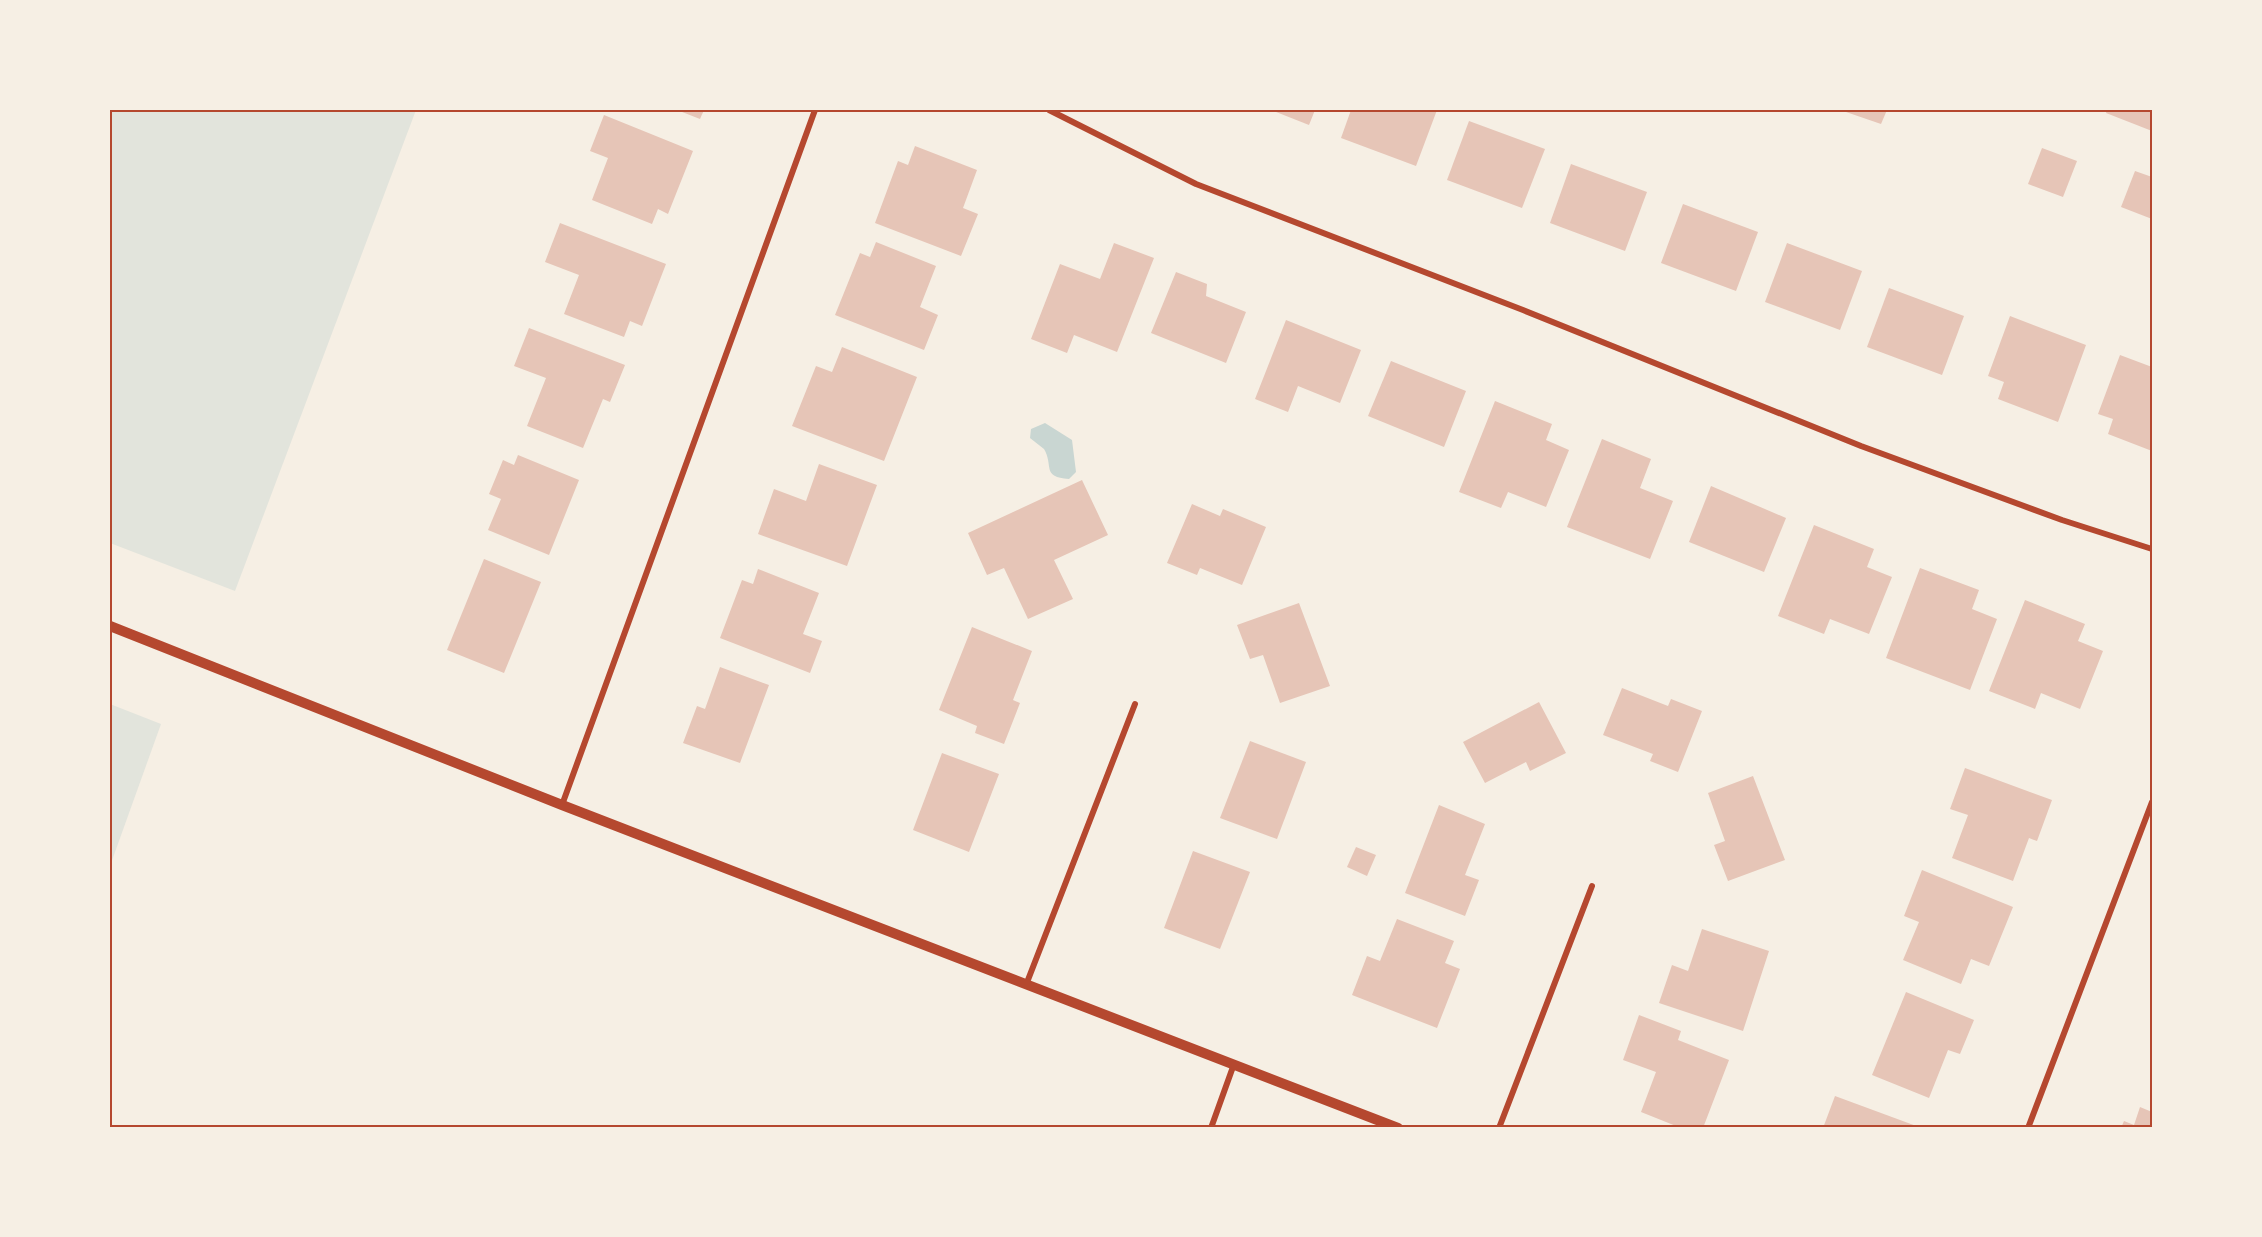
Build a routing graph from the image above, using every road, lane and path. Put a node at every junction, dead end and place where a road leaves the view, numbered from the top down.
1 (816, 110) edge
2 (1049, 110) edge
3 (2152, 549) edge
4 (110, 626) edge
5 (1135, 704) dead end
6 (2152, 802) edge
7 (562, 805) junction
8 (1593, 886) dead end
9 (1026, 985) junction
10 (1234, 1064) junction
11 (1211, 1128) edge
12 (1398, 1128) edge
13 (1499, 1128) edge
14 (2028, 1128) edge

1 - 7 street
2 - 3 street
4 - 7 street
5 - 9 street
6 - 14 street
7 - 9 street
8 - 13 street
9 - 10 street
10 - 11 street
10 - 12 street

